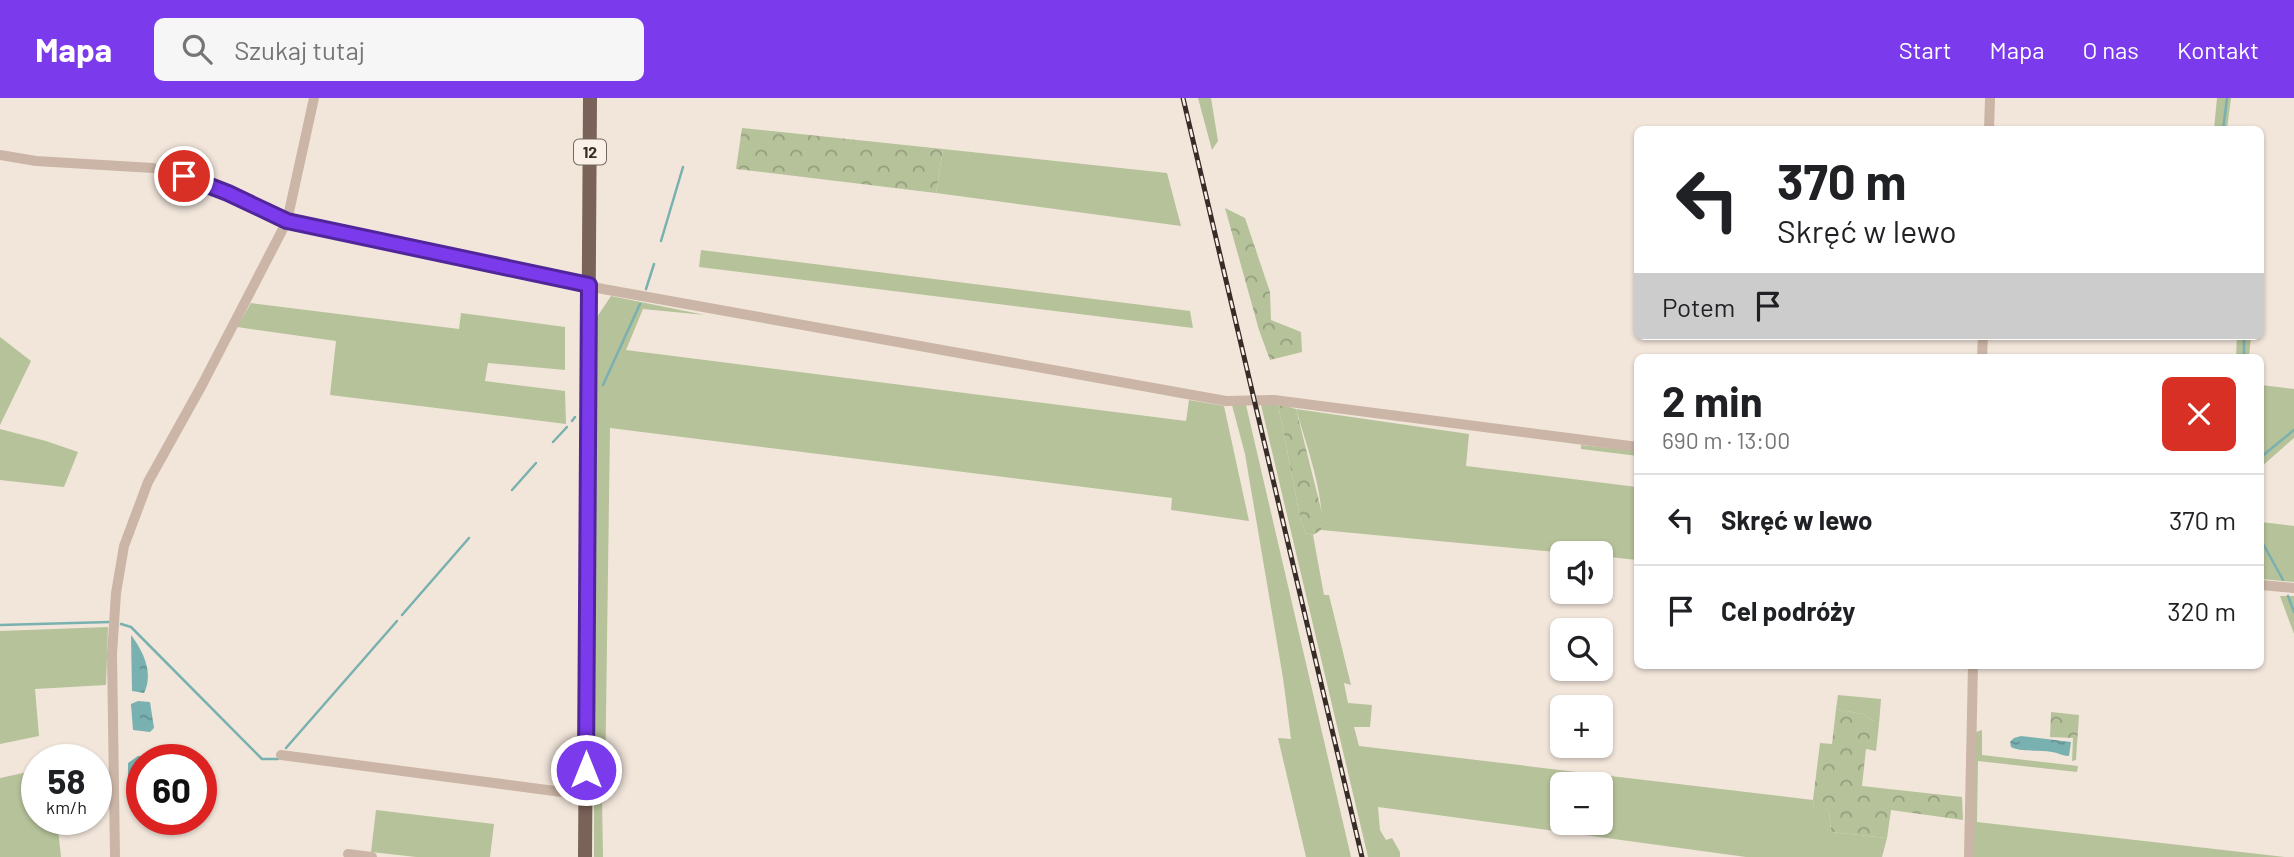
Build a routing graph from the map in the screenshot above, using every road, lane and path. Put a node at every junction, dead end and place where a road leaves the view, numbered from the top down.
1 (314, 98) edge
2 (590, 98) edge
3 (1990, 98) edge
4 (1989, 126) edge
5 (0, 155) edge
6 (287, 221) junction
7 (589, 285) junction
8 (1634, 446) edge
9 (2264, 584) edge
10 (2294, 588) edge
11 (1973, 669) edge
12 (281, 755) dead end
13 (586, 795) junction
14 (348, 854) dead end
15 (115, 857) edge
16 (372, 857) edge
17 (585, 857) edge
18 (1969, 857) edge

1 - 6 street
2 - 7 main road, 12
3 - 4 street
5 - 6 street
6 - 7 street
6 - 15 street
7 - 8 street
7 - 13 main road, 12
9 - 10 street
11 - 18 street
12 - 13 street
13 - 17 main road, 12
14 - 16 street

